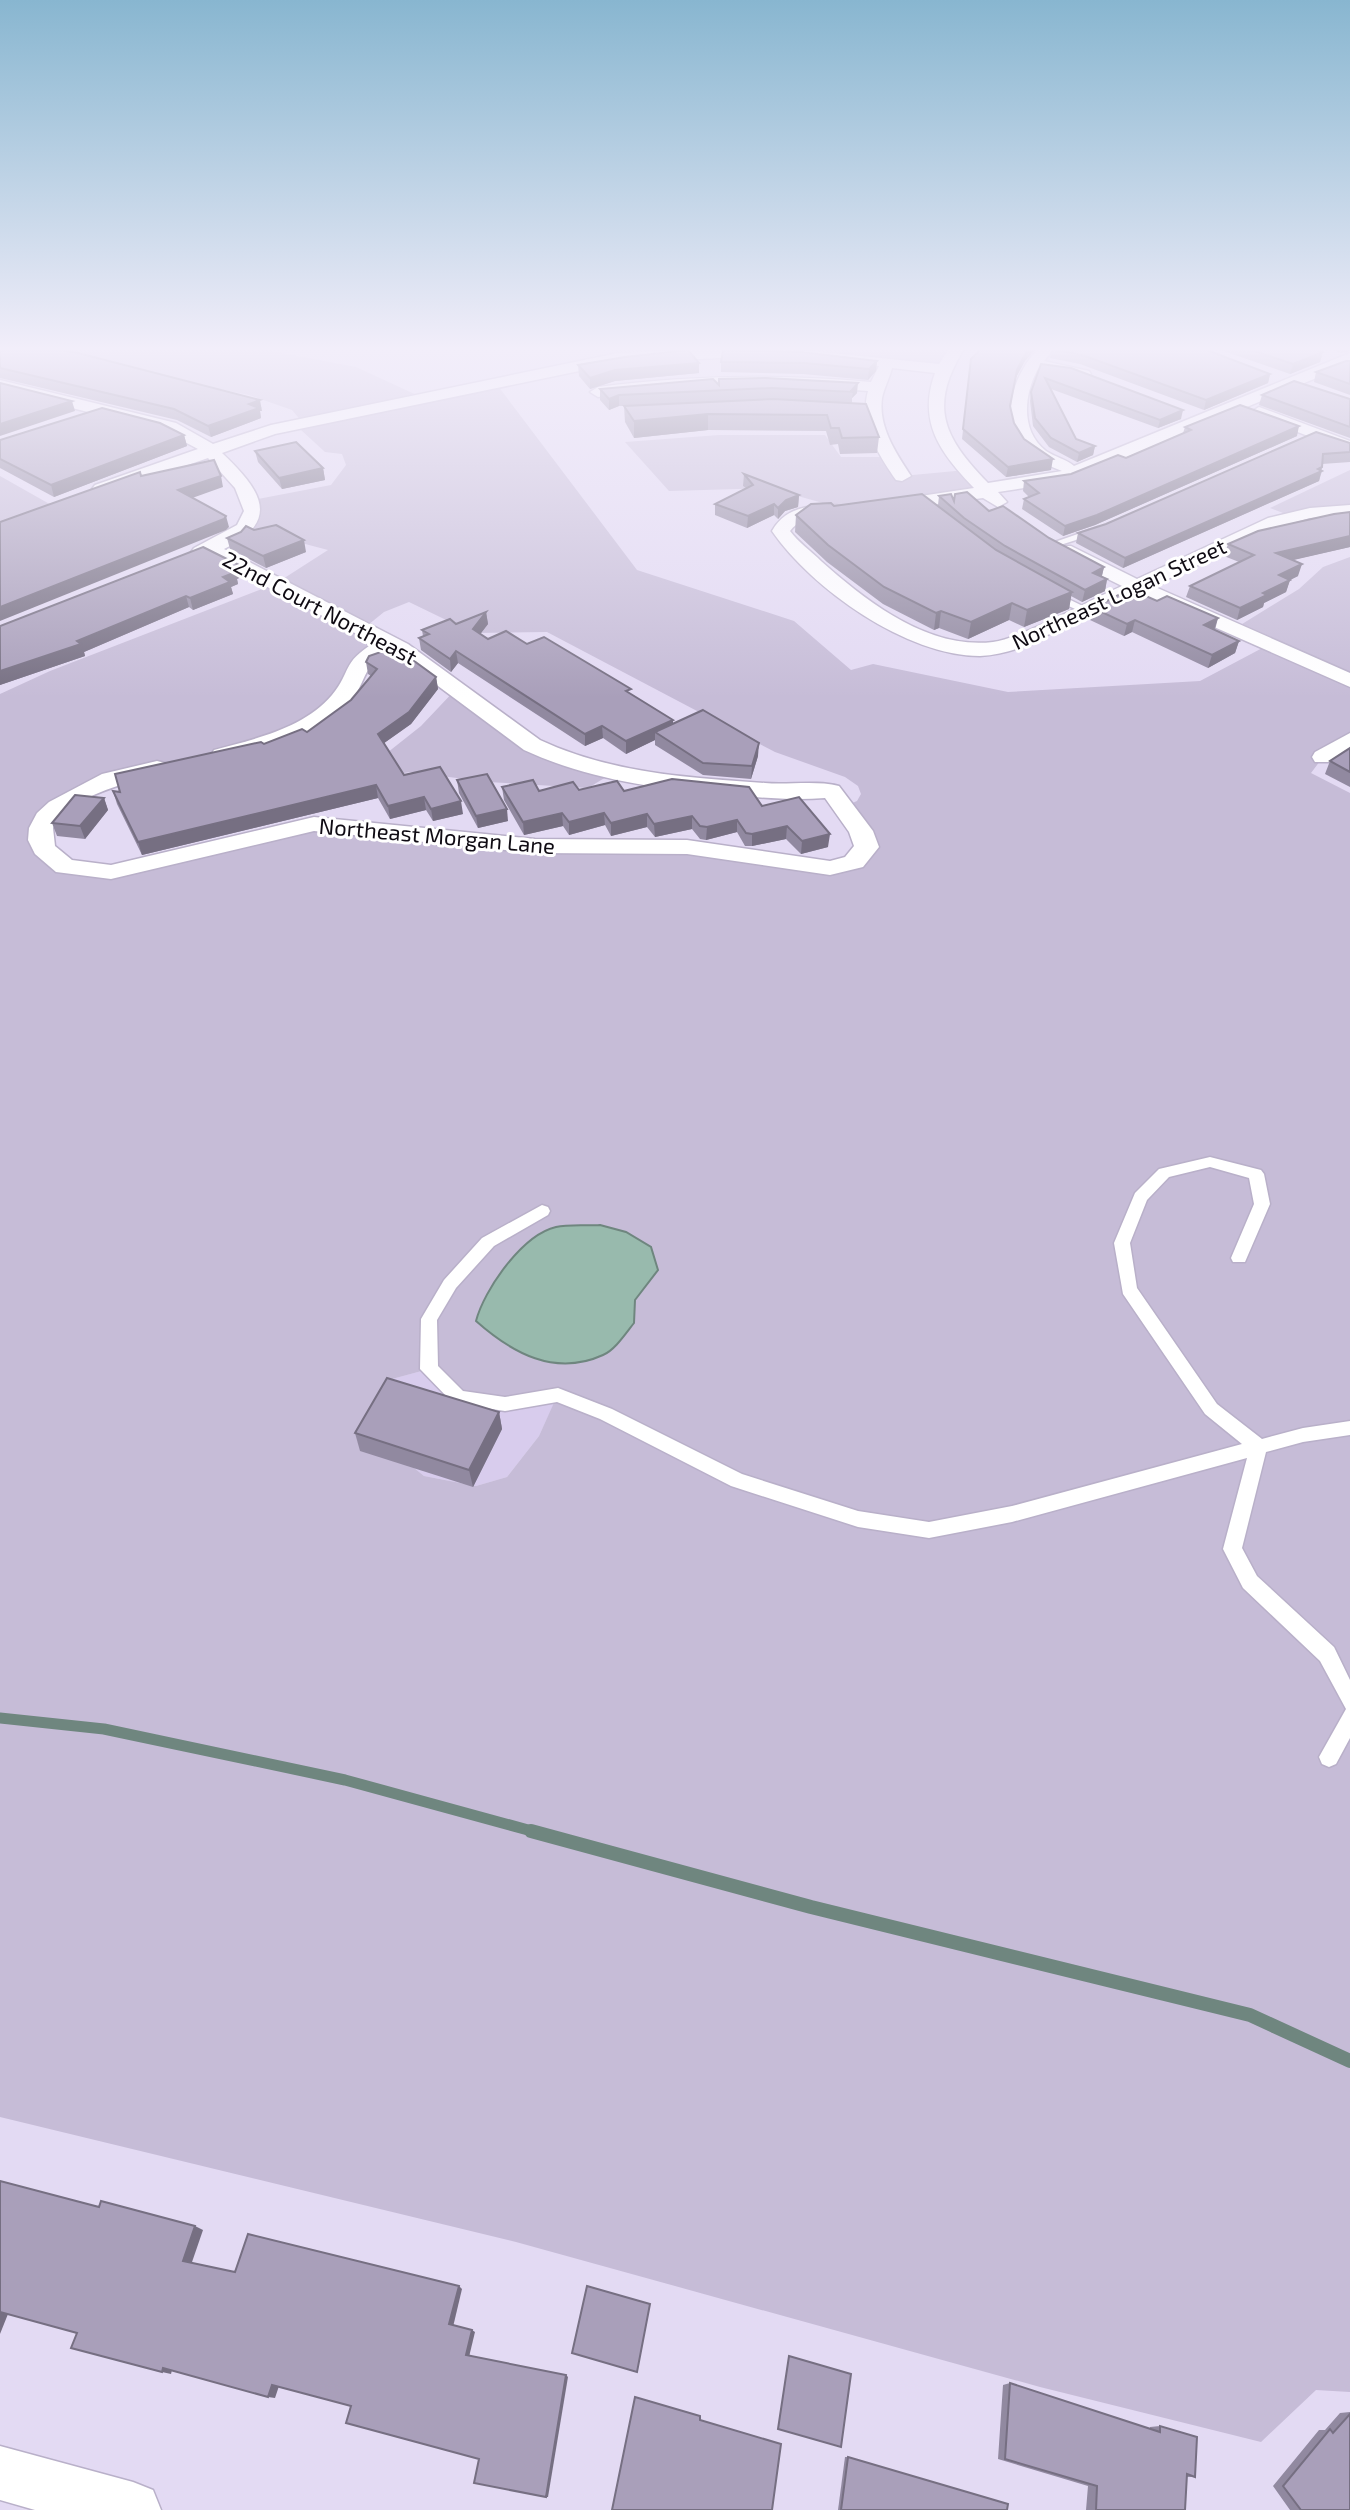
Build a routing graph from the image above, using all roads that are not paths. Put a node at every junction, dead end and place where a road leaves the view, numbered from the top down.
1 (174, 463) edge
2 (222, 463) edge
3 (893, 463) edge
4 (961, 463) edge
5 (1059, 463) edge
6 (1095, 463) edge
7 (1076, 471) junction
8 (902, 476) dead end
9 (985, 490) junction
10 (81, 496) edge
11 (1350, 510) edge
12 (1011, 515) edge
13 (1113, 524) edge
14 (1048, 540) joint
15 (209, 549) junction
16 (181, 560) edge
17 (1036, 586) edge
18 (1137, 586) junction
19 (1086, 610) junction
20 (391, 642) junction
21 (1350, 681) edge
22 (1350, 740) edge
23 (1323, 757) dead end
24 (831, 791) joint
25 (542, 1211) dead end
26 (1239, 1258) dead end
27 (1350, 1428) edge
28 (1259, 1447) junction
29 (1350, 1701) edge
30 (1350, 1717) edge
31 (1329, 1757) dead end
32 (0, 2473) edge
33 (133, 2510) edge

1 - 10 street
2 - 15 street
3 - 8 street
4 - 9 street
5 - 7 street
6 - 7 street
7 - 9 street
9 - 12 street
9 - 19 street, Northeast Logan Street
11 - 18 street, Northeast Logan Street
13 - 14 lane
14 - 18 street
15 - 16 street
15 - 20 street, 22nd Court Northeast
17 - 19 lane
18 - 19 street, Northeast Logan Street
18 - 21 street
20 - 24 street, 22nd Court Northeast
20 - 24 street, Northeast Morgan Lane
22 - 23 street
25 - 28 lane
26 - 28 lane
27 - 28 lane
28 - 29 lane
30 - 31 lane
32 - 33 street

